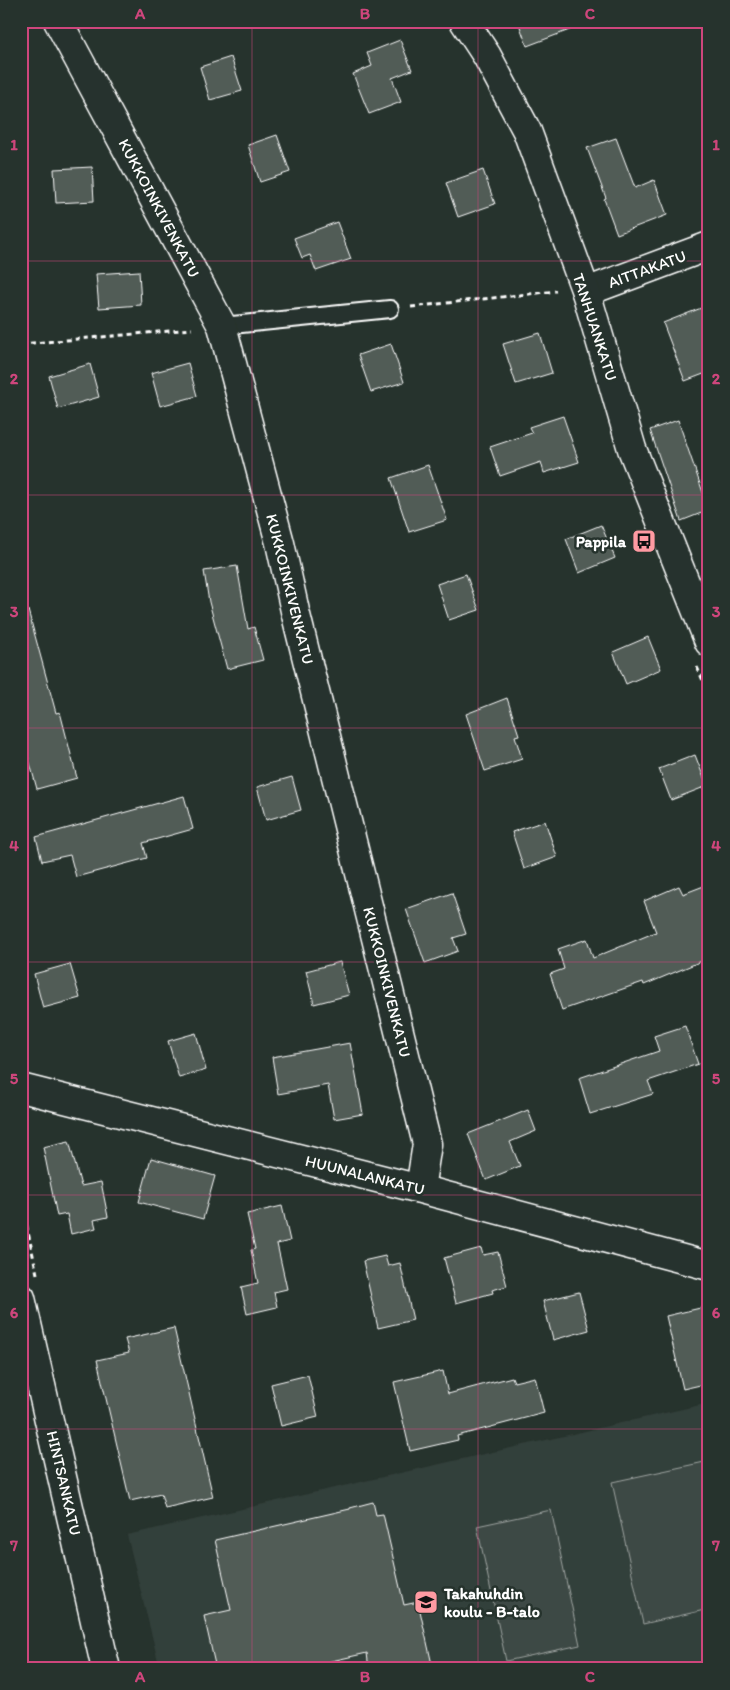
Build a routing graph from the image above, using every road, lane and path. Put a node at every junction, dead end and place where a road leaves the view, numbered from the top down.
1 (58, 21) edge
2 (464, 21) edge
3 (709, 246) edge
4 (584, 290) junction
5 (390, 309) joint
6 (222, 326) junction
7 (21, 344) edge
8 (709, 642) edge
9 (21, 1088) edge
10 (420, 1189) junction
11 (709, 1266) edge
12 (21, 1298) edge
13 (106, 1669) edge

1 - 6 street, KUKKOINKIVENKATU
2 - 4 street, TANHUANKATU
3 - 4 street, AITTAKATU
4 - 5 path
4 - 8 street, TANHUANKATU
5 - 6 lane
6 - 7 path
6 - 10 street, KUKKOINKIVENKATU
9 - 10 street, HUUNALANKATU
10 - 11 street, HUUNALANKATU
12 - 13 street, HINTSANKATU

